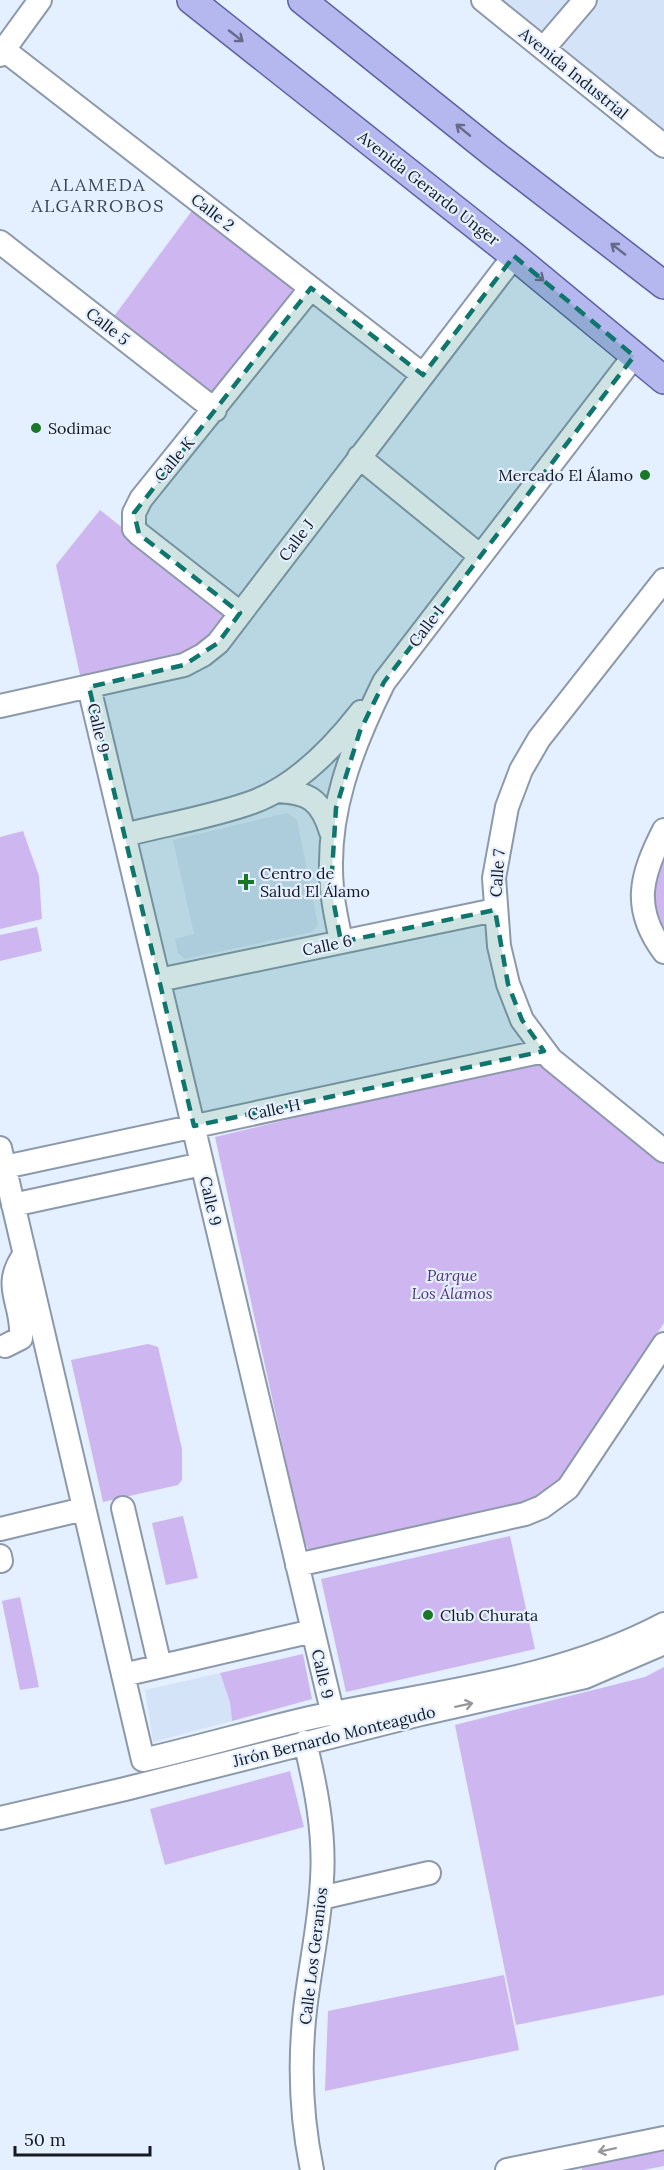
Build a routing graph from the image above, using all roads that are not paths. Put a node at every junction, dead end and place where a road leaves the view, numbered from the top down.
1 (40, 0) edge
2 (191, 0) edge
3 (302, 0) edge
4 (483, 0) edge
5 (585, 0) edge
6 (544, 48) junction
7 (2, 52) edge
8 (664, 146) edge
9 (0, 242) edge
10 (514, 256) junction
11 (664, 285) edge
12 (311, 288) junction
13 (634, 357) junction
14 (423, 375) junction
15 (664, 380) edge
16 (215, 410) junction
17 (360, 457) junction
18 (479, 555) junction
19 (664, 580) edge
20 (240, 613) junction
21 (384, 682) junction
22 (89, 687) junction
23 (0, 706) edge
24 (276, 791) junction
25 (664, 830) edge
26 (332, 834) junction
27 (124, 835) junction
28 (495, 910) junction
29 (341, 942) junction
30 (664, 952) edge
31 (159, 980) junction
32 (544, 1051) junction
33 (194, 1126) junction
34 (664, 1151) edge
35 (1, 1161) edge
36 (202, 1164) junction
37 (13, 1205) junction
38 (25, 1254) junction
39 (664, 1344) edge
40 (5, 1346) dead end
41 (123, 1508) dead end
42 (84, 1509) junction
43 (0, 1529) edge
44 (297, 1565) junction
45 (664, 1624) edge
46 (313, 1631) junction
47 (664, 1643) edge
48 (160, 1666) junction
49 (123, 1675) junction
50 (333, 1715) junction
51 (305, 1743) junction
52 (0, 1818) edge
53 (429, 1873) dead end
54 (321, 1898) junction
55 (664, 2138) edge
56 (312, 2170) edge
57 (507, 2170) edge

1 - 7 street
2 -> 10 main road, Avenida Gerardo Unger
11 -> 3 main road
4 - 6 street, Avenida Industrial
5 - 6 street
6 - 8 street, Avenida Industrial
7 - 12 street, Calle 2
9 - 16 street, Calle 5
10 -> 13 main road, Avenida Gerardo Unger
10 - 14 street, Calle J
12 - 14 street, Calle 2
12 - 16 street, Calle K
13 - 15 main road, Avenida Gerardo Unger
13 - 18 street, Calle I
14 - 17 street, Calle J
16 - 20 street, Calle K
17 - 18 street
17 - 20 street, Calle J
18 - 21 street, Calle I
19 - 28 street, Calle 7
20 - 22 street, Calle J
21 - 24 street
21 - 26 street, Calle I
22 - 23 street, Calle J
22 - 27 street, Calle 9
24 - 26 street
24 - 27 street
25 - 30 street
26 - 29 street, Calle I
27 - 31 street, Calle 9
28 - 29 street, Calle 6
28 - 32 street, Calle 7
29 - 31 street, Calle 6
31 - 33 street, Calle 9
32 - 33 street, Calle H
32 - 34 street, Calle 7
33 - 35 street, Calle H
33 - 36 street, Calle 9
35 - 37 street
36 - 37 street
36 - 44 street, Calle 9
37 - 38 street
38 - 40 street
38 - 42 street
39 - 44 street
41 - 48 street
42 - 43 street
42 - 49 street
44 - 46 street, Calle 9
45 - 50 street, Jirón Bernardo Monteagudo
46 - 48 street
46 - 50 street, Calle 9
51 -> 47 street, Jirón Bernardo Monteagudo
48 - 49 street
49 - 50 street, Jirón Bernardo Monteagudo
51 - 52 street, Jirón Bernardo Monteagudo
51 - 54 street, Calle Los Geranios
53 - 54 street
54 - 56 street, Calle Los Geranios
55 -> 57 street

